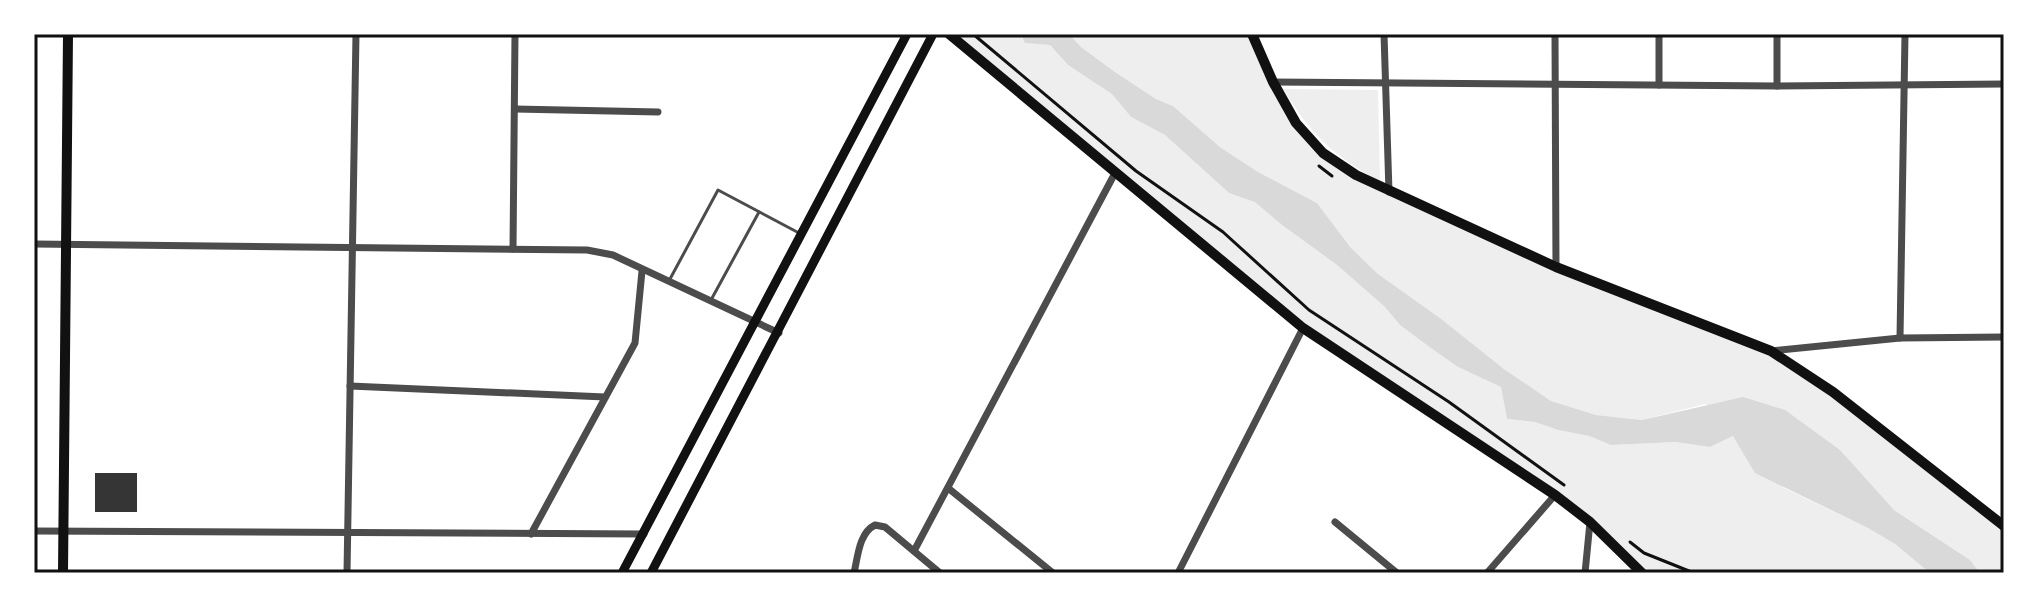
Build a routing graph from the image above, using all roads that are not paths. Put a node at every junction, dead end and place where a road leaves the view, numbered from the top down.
1 (68, 34) edge
2 (356, 34) edge
3 (515, 34) edge
4 (907, 34) edge
5 (933, 34) edge
6 (949, 34) edge
7 (1252, 34) edge
8 (1384, 34) edge
9 (1555, 34) edge
10 (1659, 34) edge
11 (1777, 34) edge
12 (1905, 34) edge
13 (1273, 82) junction
14 (1385, 82) junction
15 (2004, 84) edge
16 (1555, 85) junction
17 (1659, 85) junction
18 (1905, 85) junction
19 (1777, 86) junction
20 (515, 109) junction
21 (658, 112) dead end
22 (1115, 173) junction
23 (1389, 192) junction
24 (759, 212) junction
25 (802, 235) junction
26 (34, 244) edge
27 (64, 244) junction
28 (351, 246) junction
29 (513, 249) junction
30 (1556, 267) junction
31 (642, 271) junction
32 (669, 282) junction
33 (710, 301) junction
34 (755, 323) junction
35 (1303, 328) junction
36 (779, 333) junction
37 (2004, 337) edge
38 (1900, 338) junction
39 (1771, 351) junction
40 (350, 386) junction
41 (605, 397) junction
42 (948, 488) junction
43 (1555, 495) junction
44 (1335, 522) dead end
45 (1590, 522) junction
46 (2004, 526) edge
47 (34, 531) edge
48 (64, 531) junction
49 (346, 532) junction
50 (531, 534) junction
51 (644, 534) junction
52 (914, 551) junction
53 (63, 573) edge
54 (347, 573) edge
55 (622, 573) edge
56 (651, 573) edge
57 (854, 573) edge
58 (940, 573) edge
59 (1053, 573) edge
60 (1178, 573) edge
61 (1397, 573) edge
62 (1487, 573) edge
63 (1585, 573) edge
64 (1642, 573) edge

1 - 27 main road
2 - 28 street
3 - 20 street
4 - 25 main road
5 - 36 main road
6 - 22 main road
7 - 13 main road
8 - 14 street
9 - 16 street
10 - 17 street
11 - 19 street
12 - 18 street
13 - 14 street
13 - 23 main road
14 - 16 street
14 - 23 street
15 - 18 street
16 - 17 street
16 - 30 street
17 - 19 street
18 - 19 street
18 - 38 street
20 - 21 street
20 - 29 street
22 - 35 main road
22 - 42 street
23 - 30 main road
24 - 25 lane
24 - 32 lane
24 - 33 lane
25 - 34 main road
26 - 27 street
27 - 28 street
27 - 48 main road
28 - 29 street
28 - 40 street
29 - 31 street
30 - 39 main road
31 - 32 street
31 - 41 street
32 - 33 street
33 - 34 street
34 - 36 street
34 - 51 main road
35 - 43 main road
35 - 60 street
36 - 56 main road
37 - 38 street
38 - 39 street
39 - 46 main road
40 - 41 street
40 - 49 street
41 - 50 street
42 - 52 street
42 - 59 street
43 - 45 main road
43 - 62 street
44 - 61 street
45 - 63 street
45 - 64 main road
47 - 48 street
48 - 49 street
48 - 53 main road
49 - 50 street
49 - 54 street
50 - 51 street
51 - 55 main road
52 - 57 street
52 - 58 street

